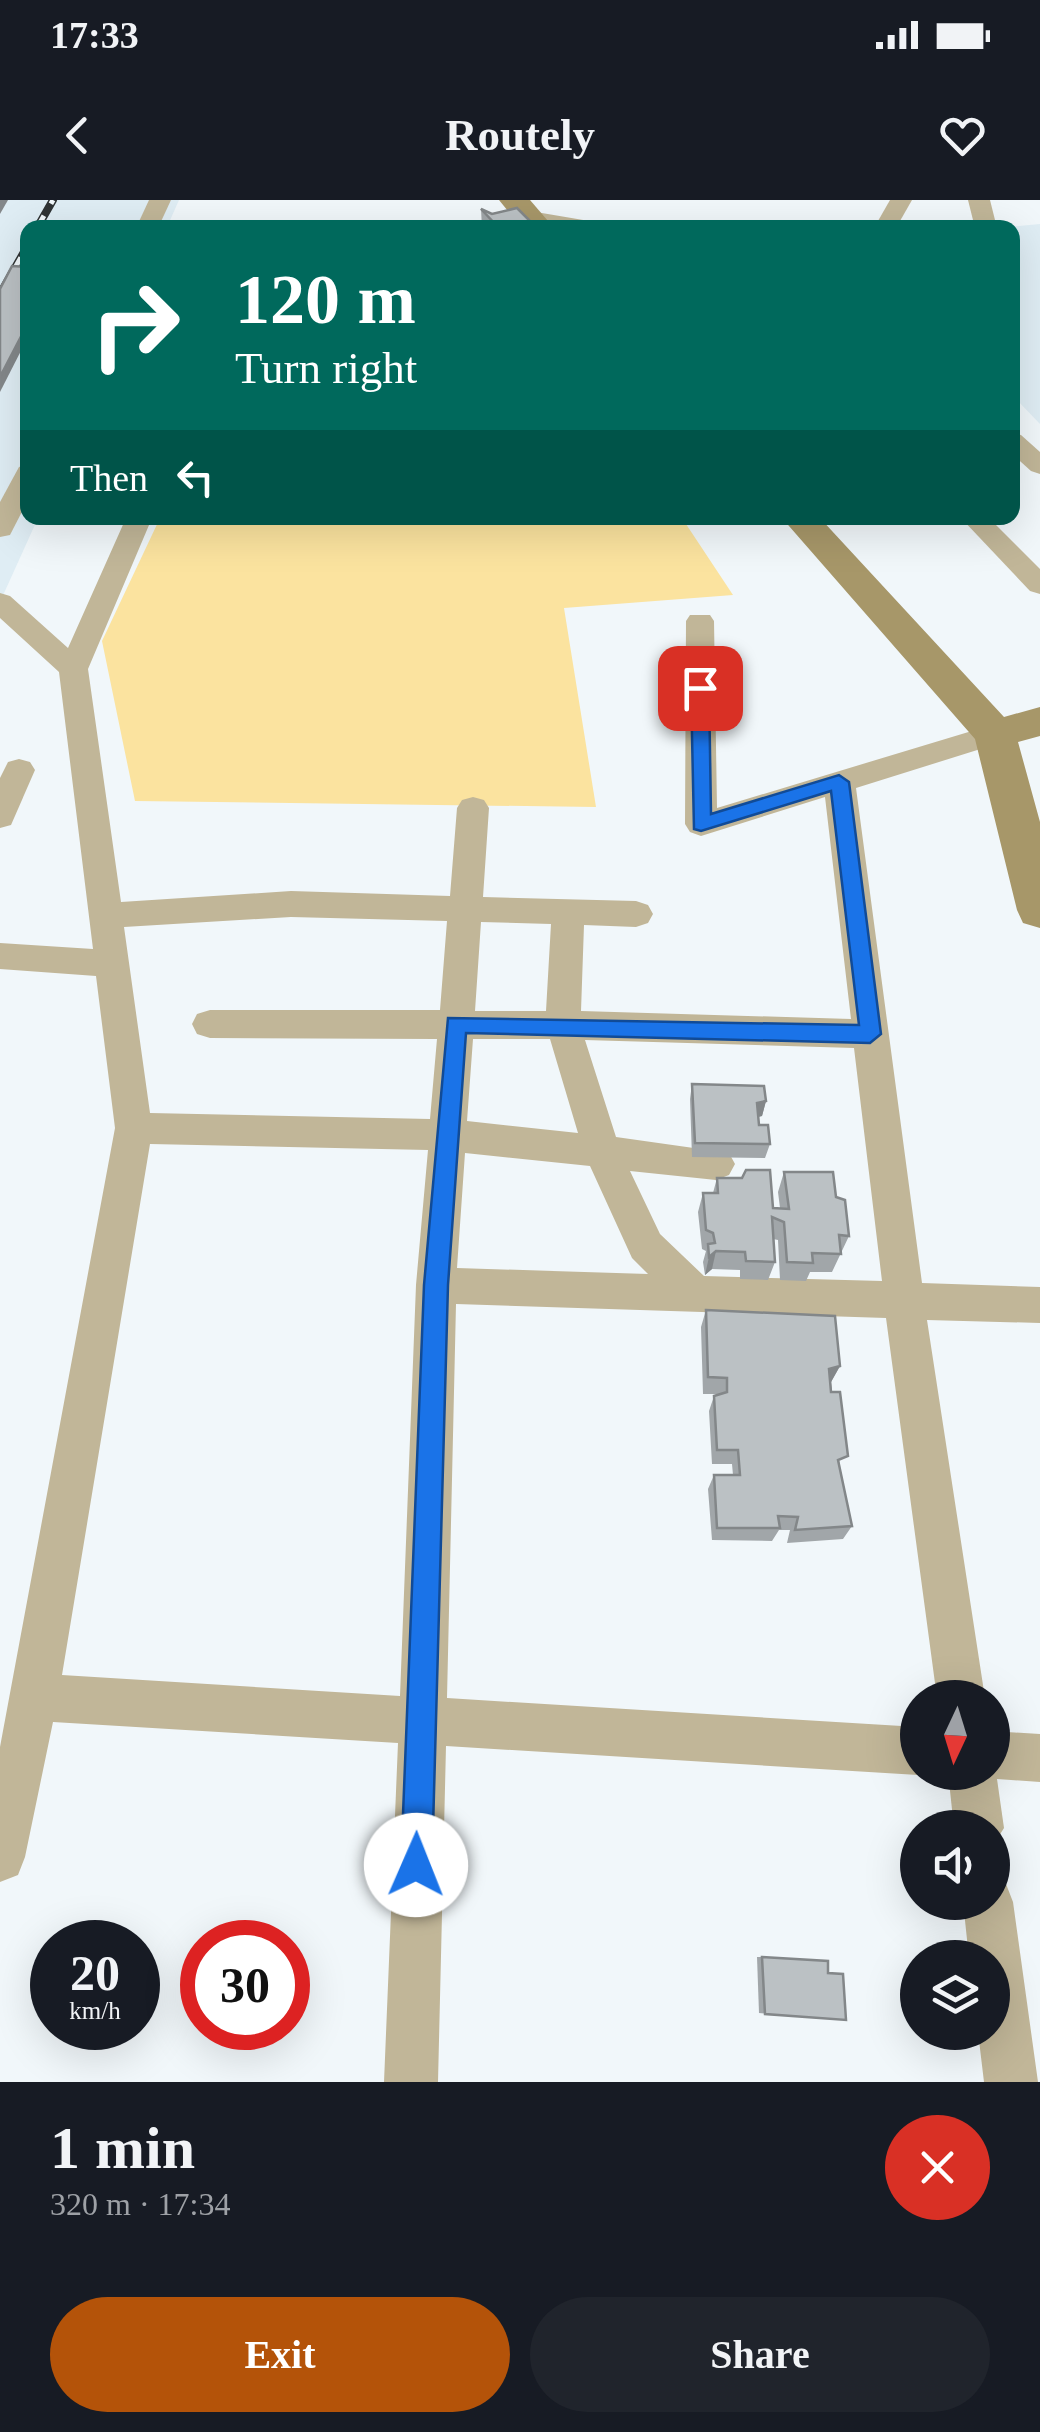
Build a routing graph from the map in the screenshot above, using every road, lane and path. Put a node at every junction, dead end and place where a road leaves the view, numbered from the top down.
1 (527, 215) edge
2 (553, 220) edge
3 (1020, 447) edge
4 (1040, 466) edge
5 (20, 488) edge
6 (136, 525) edge
7 (806, 525) edge
8 (981, 525) edge
9 (0, 528) edge
10 (1040, 585) edge
11 (0, 602) edge
12 (700, 621) dead end
13 (72, 670) junction
14 (1040, 720) edge
15 (995, 734) junction
16 (19, 770) dead end
17 (839, 782) junction
18 (473, 808) dead end
19 (0, 818) edge
20 (1040, 910) edge
21 (465, 911) junction
22 (568, 913) junction
23 (636, 914) dead end
24 (103, 916) junction
25 (0, 956) edge
26 (109, 963) junction
27 (210, 1024) dead end
28 (456, 1024) junction
29 (562, 1025) junction
30 (870, 1034) junction
31 (134, 1128) junction
32 (448, 1135) junction
33 (602, 1152) junction
34 (716, 1164) edge
35 (436, 1285) junction
36 (694, 1293) junction
37 (904, 1300) junction
38 (1040, 1305) edge
39 (958, 1680) edge
40 (36, 1697) junction
41 (420, 1720) junction
42 (900, 1750) edge
43 (1010, 1756) edge
44 (1040, 1758) edge
45 (0, 1857) edge
46 (990, 1920) edge
47 (411, 2082) edge
48 (1010, 2082) edge

1 - 2 street
3 - 4 street
5 - 9 street
6 - 13 street
7 - 15 street
8 - 10 street
11 - 13 street
12 - 17 street
13 - 24 street
14 - 15 street
15 - 17 street
15 - 20 street
16 - 19 street
17 - 30 street
18 - 21 street
21 - 22 street
21 - 24 street
21 - 28 street
22 - 23 street
22 - 29 street
24 - 26 street
25 - 26 street
26 - 31 street
27 - 28 street
28 - 29 street
28 - 32 street
29 - 30 street
29 - 33 street
30 - 37 street
31 - 32 street
31 - 40 street
32 - 33 street
32 - 35 street
33 - 34 street
33 - 36 street
35 - 36 street
35 - 41 street
36 - 37 street
37 - 38 street
37 - 39 street
40 - 41 street
40 - 45 street
41 - 42 street
41 - 47 street
43 - 44 street
46 - 48 street

